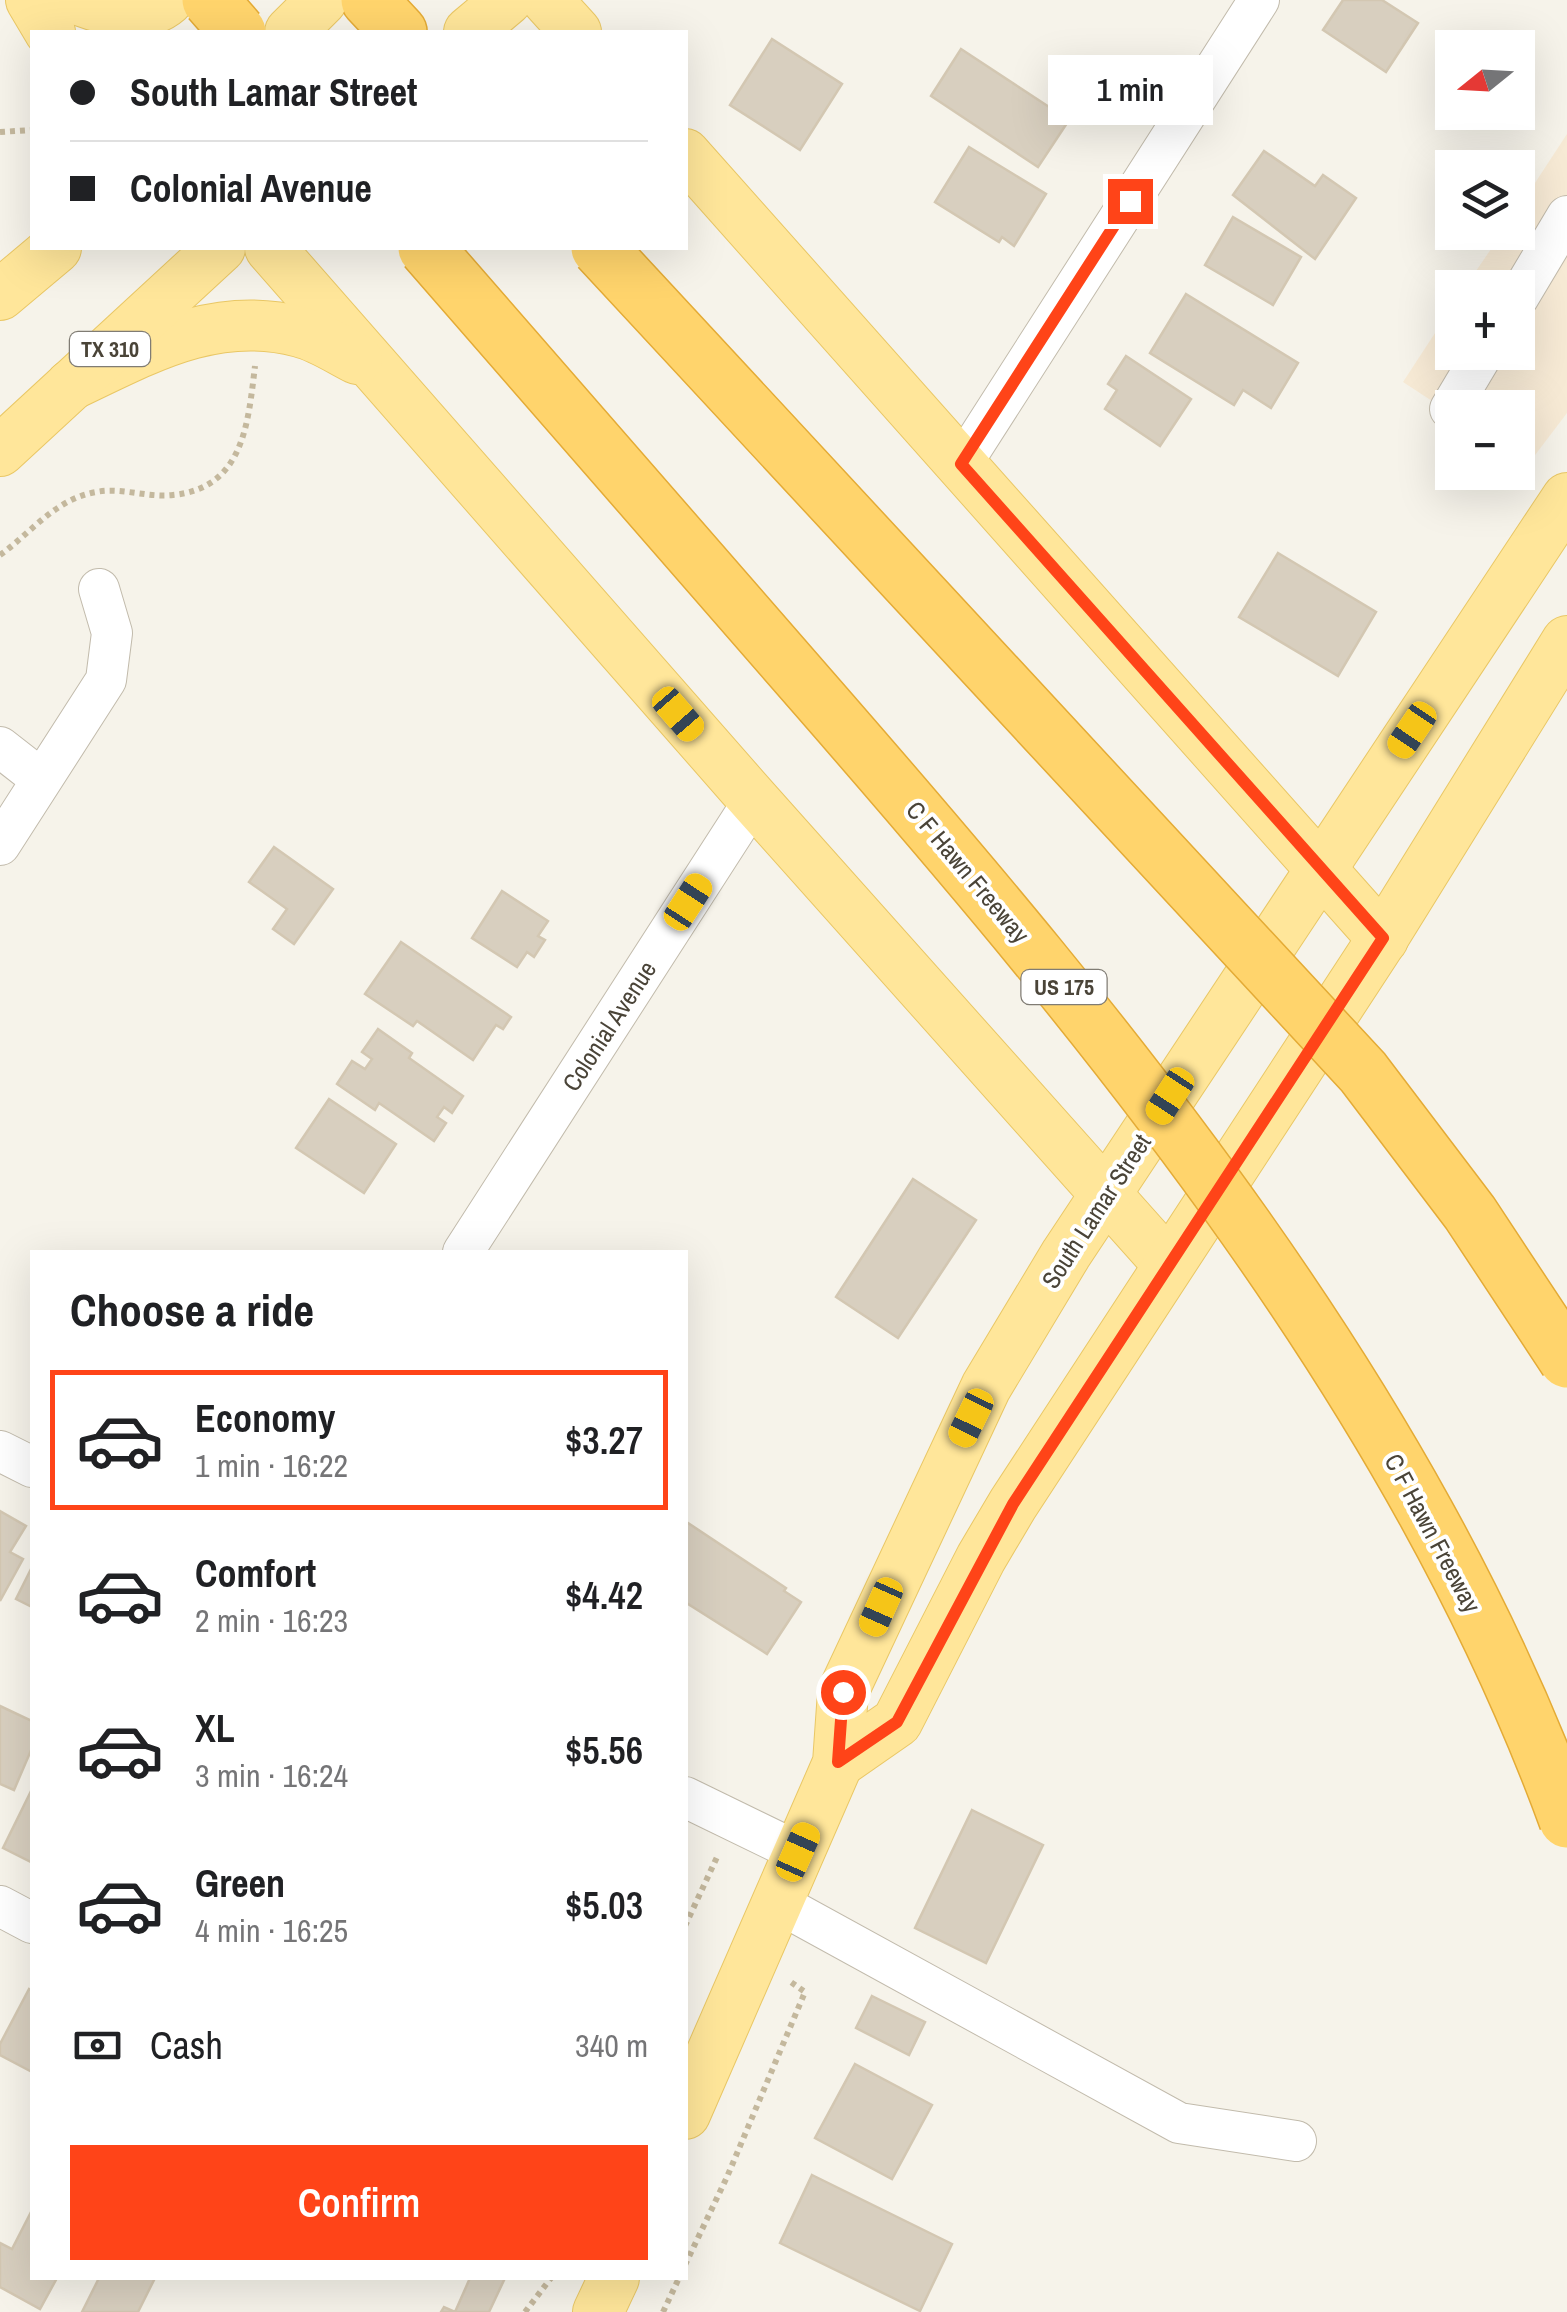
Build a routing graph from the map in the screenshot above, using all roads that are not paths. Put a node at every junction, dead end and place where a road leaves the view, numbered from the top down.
1 (31, 0) edge
2 (43, 0) edge
3 (79, 0) edge
4 (168, 0) edge
5 (210, 0) edge
6 (322, 0) edge
7 (369, 0) edge
8 (506, 0) edge
9 (548, 0) edge
10 (1260, 0) edge
11 (49, 30) edge
12 (73, 30) edge
13 (236, 30) edge
14 (292, 30) edge
15 (398, 30) edge
16 (471, 30) edge
17 (574, 30) edge
18 (688, 157) edge
19 (1567, 216) edge
20 (30, 230) edge
21 (54, 250) edge
22 (218, 250) edge
23 (272, 250) edge
24 (428, 250) edge
25 (601, 250) edge
26 (1535, 270) edge
27 (0, 293) edge
28 (376, 368) junction
29 (70, 386) junction
30 (0, 452) edge
31 (961, 464) junction
32 (1567, 498) edge
33 (99, 589) dead end
34 (1567, 641) edge
35 (0, 747) edge
36 (42, 778) junction
37 (754, 800) junction
38 (0, 844) edge
39 (1320, 867) junction
40 (1383, 938) junction
41 (1106, 1195) junction
42 (464, 1250) edge
43 (1168, 1264) junction
44 (1567, 1360) edge
45 (0, 1451) edge
46 (30, 1466) edge
47 (838, 1762) junction
48 (688, 1799) edge
49 (1567, 1820) edge
50 (798, 1852) junction
51 (778, 1904) junction
52 (0, 1906) edge
53 (30, 1922) edge
54 (688, 2107) edge
55 (1296, 2141) dead end
56 (613, 2280) edge
57 (598, 2312) edge

1 - 11 main road
2 - 12 main road
3 - 4 main road
5 - 13 highway, bridge
6 - 14 main road
7 - 15 highway
8 - 16 main road
9 - 17 main road
10 - 31 street
18 - 31 main road
19 - 26 street
20 - 27 main road
21 - 27 main road
22 - 29 main road, TX 310
23 - 28 main road
24 - 49 highway, C F Hawn Freeway / US 175, bridge
25 - 44 highway, bridge
28 - 29 main road
28 - 37 main road
29 - 30 main road, TX 310
31 - 39 main road
32 - 39 main road, South Lamar Street
33 - 36 street
34 - 40 main road
35 - 36 street
36 - 38 street
37 - 41 main road
37 - 42 street, Colonial Avenue
39 - 40 main road
39 - 41 main road, South Lamar Street
40 - 43 main road
41 - 43 main road
41 - 47 main road, South Lamar Street
43 - 47 main road
45 - 46 street
47 - 50 main road, South Lamar Street
48 - 50 street
50 - 51 main road, South Lamar Street
51 - 54 main road, South Lamar Street
51 - 55 street
52 - 53 street
56 - 57 main road

